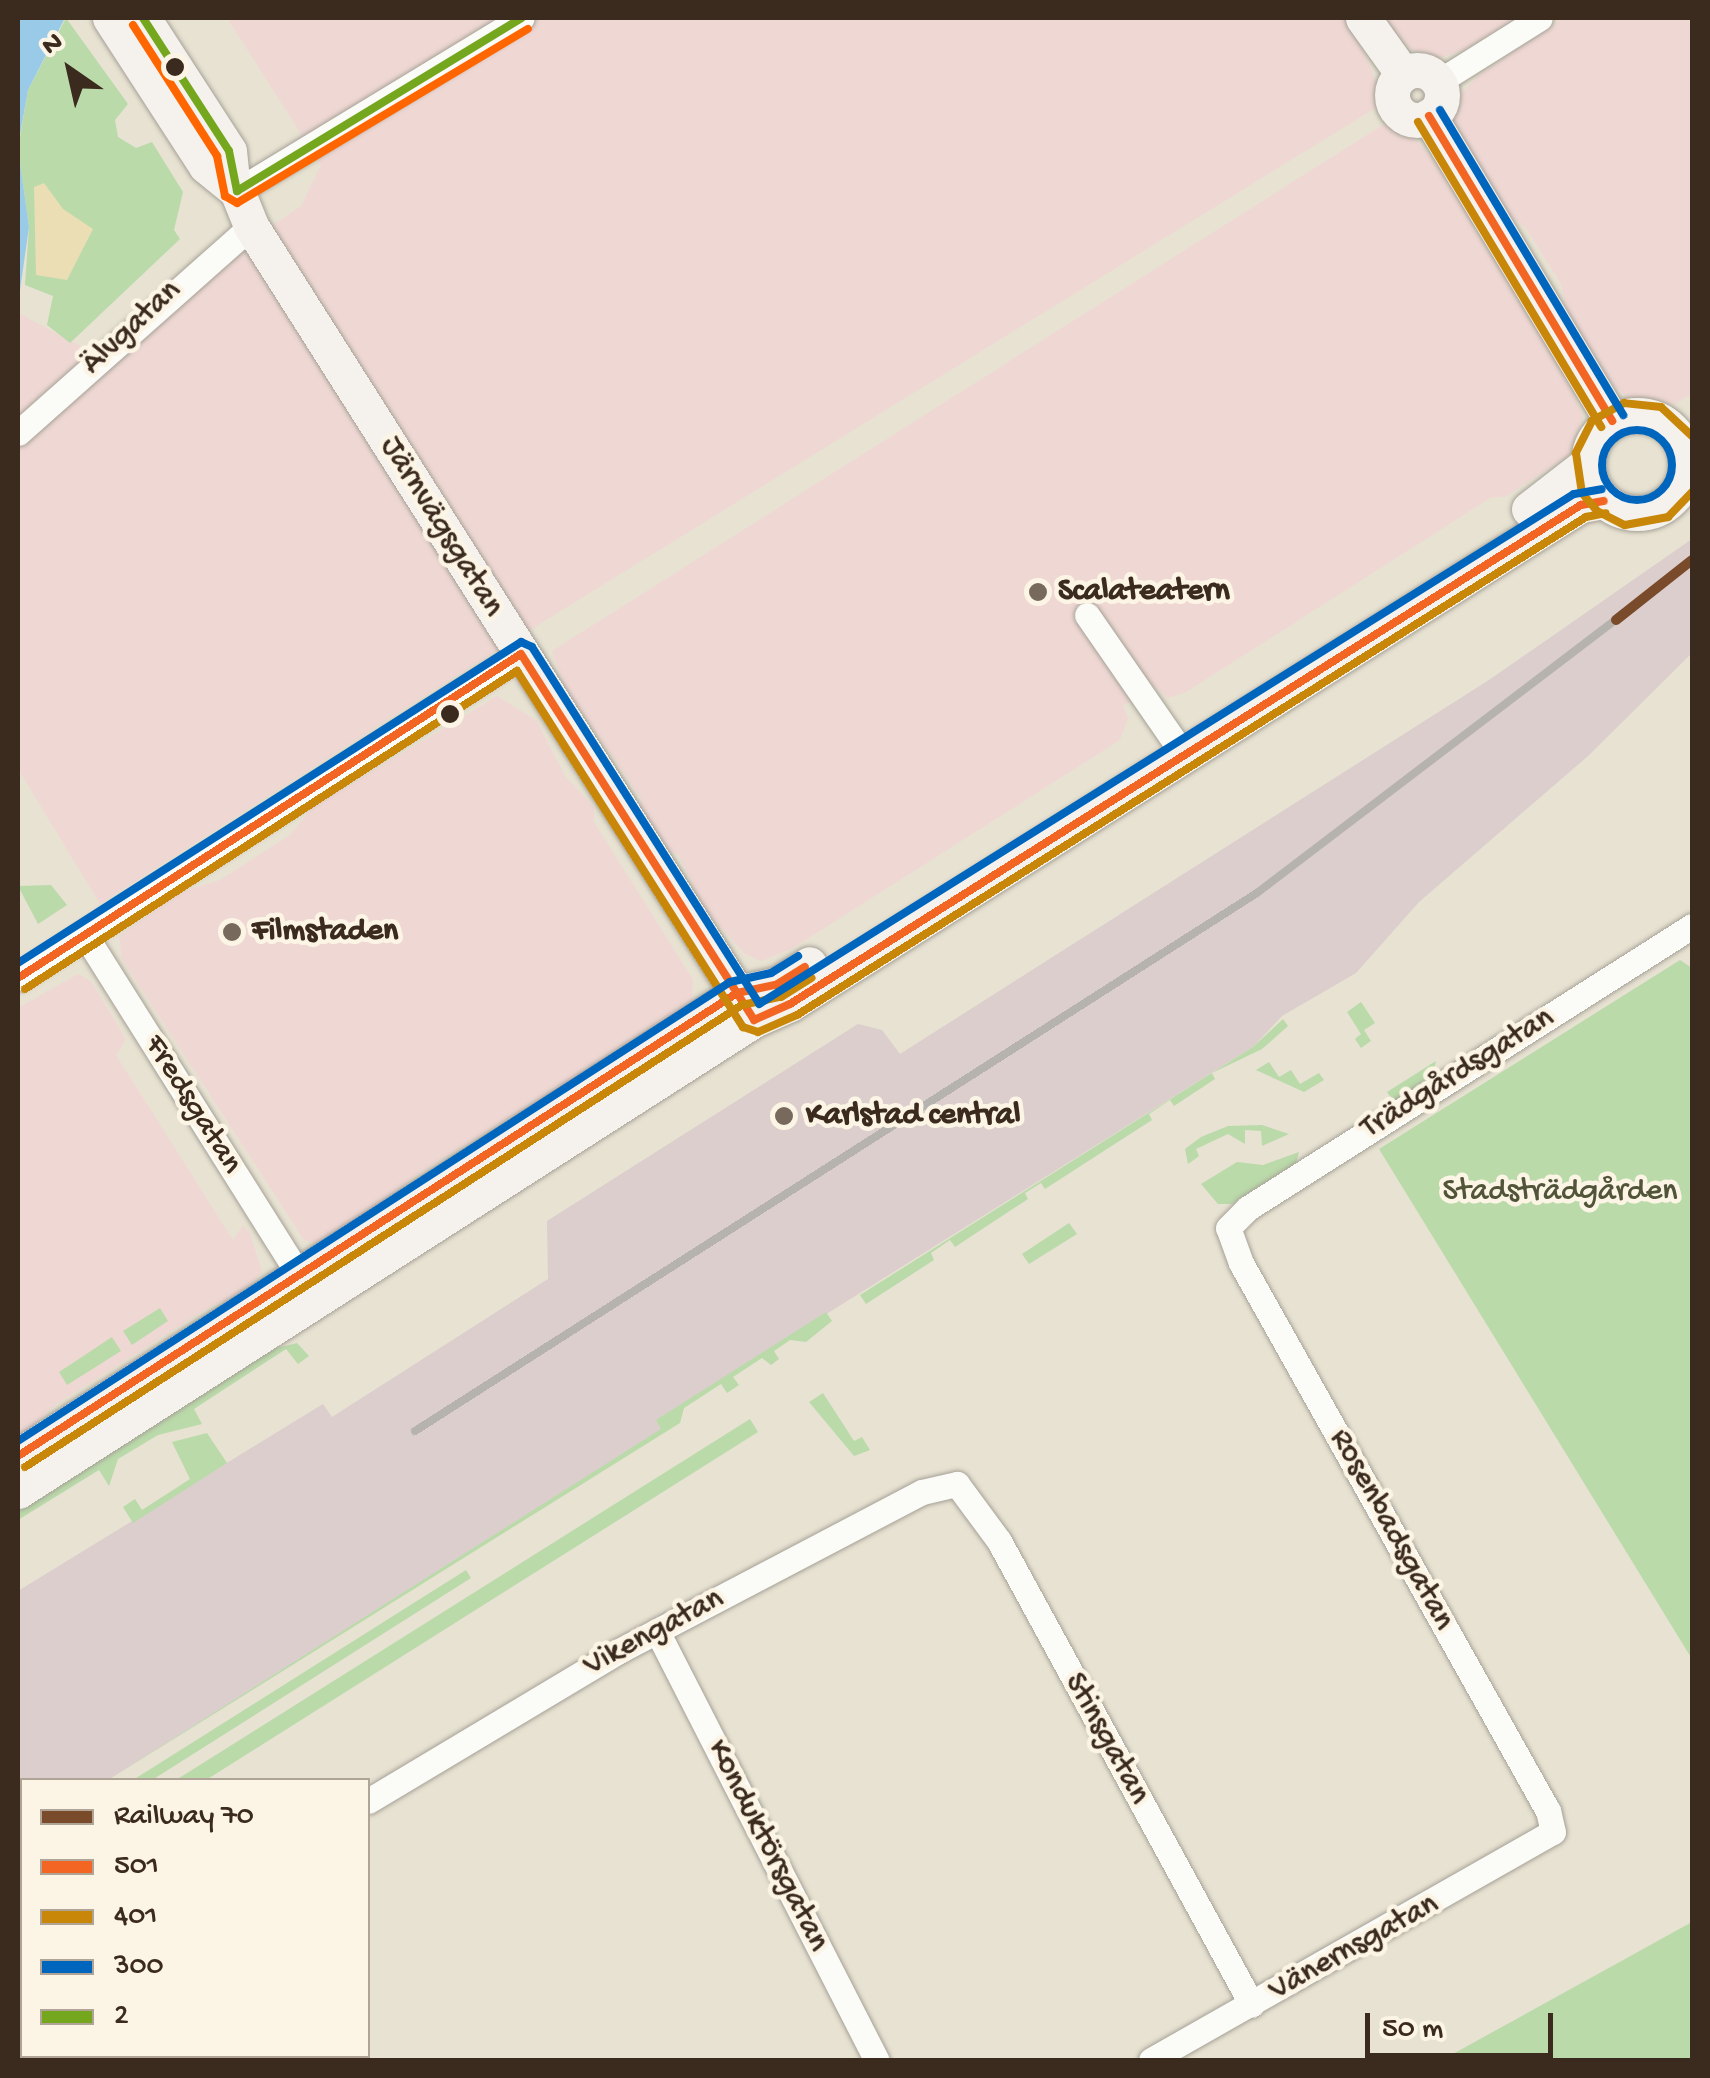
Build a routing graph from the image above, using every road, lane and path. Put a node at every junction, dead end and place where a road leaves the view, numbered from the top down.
1 (120, 18) edge
2 (521, 18) edge
3 (1363, 18) edge
4 (1540, 18) edge
5 (1403, 74) junction
6 (1438, 82) junction
7 (1429, 116) junction
8 (235, 187) junction
9 (250, 226) junction
10 (1612, 421) junction
11 (18, 434) edge
12 (1685, 434) edge
13 (1587, 464) junction
14 (1604, 501) junction
15 (1087, 615) dead end
16 (520, 654) junction
17 (1178, 745) junction
18 (1692, 926) edge
19 (84, 935) junction
20 (18, 978) edge
21 (745, 1006) junction
22 (1228, 1228) joint
23 (299, 1275) junction
24 (18, 1456) edge
25 (950, 1483) joint
26 (18, 1491) edge
27 (657, 1631) junction
28 (370, 1801) edge
29 (1553, 1832) joint
30 (1252, 2005) junction
31 (877, 2060) edge
32 (1151, 2060) edge

1 - 8 street, Järnvägsgatan
2 - 8 street
3 - 5 street
4 - 6 street
5 - 6 street
5 - 7 street
6 - 7 street
7 - 10 street
8 - 9 street, Järnvägsgatan
9 - 11 street, Älvgatan
9 - 16 street, Järnvägsgatan
10 - 12 street
10 - 13 street
12 - 14 street
13 - 14 street
13 - 17 street
14 - 17 street
15 - 17 street
16 - 19 street
16 - 21 street, Järnvägsgatan
17 - 21 street
18 - 22 street, Trädgårdsgatan
19 - 20 street
19 - 23 street, Fredsgatan
21 - 23 street
21 - 26 street
22 - 29 street, Rosenbadsgatan
23 - 24 street
25 - 27 street, Vikengatan
25 - 30 street, Stinsgatan
27 - 28 street, Vikengatan
27 - 31 street, Konduktörsgatan
29 - 30 street, Vänernsgatan
30 - 32 street, Vänernsgatan

